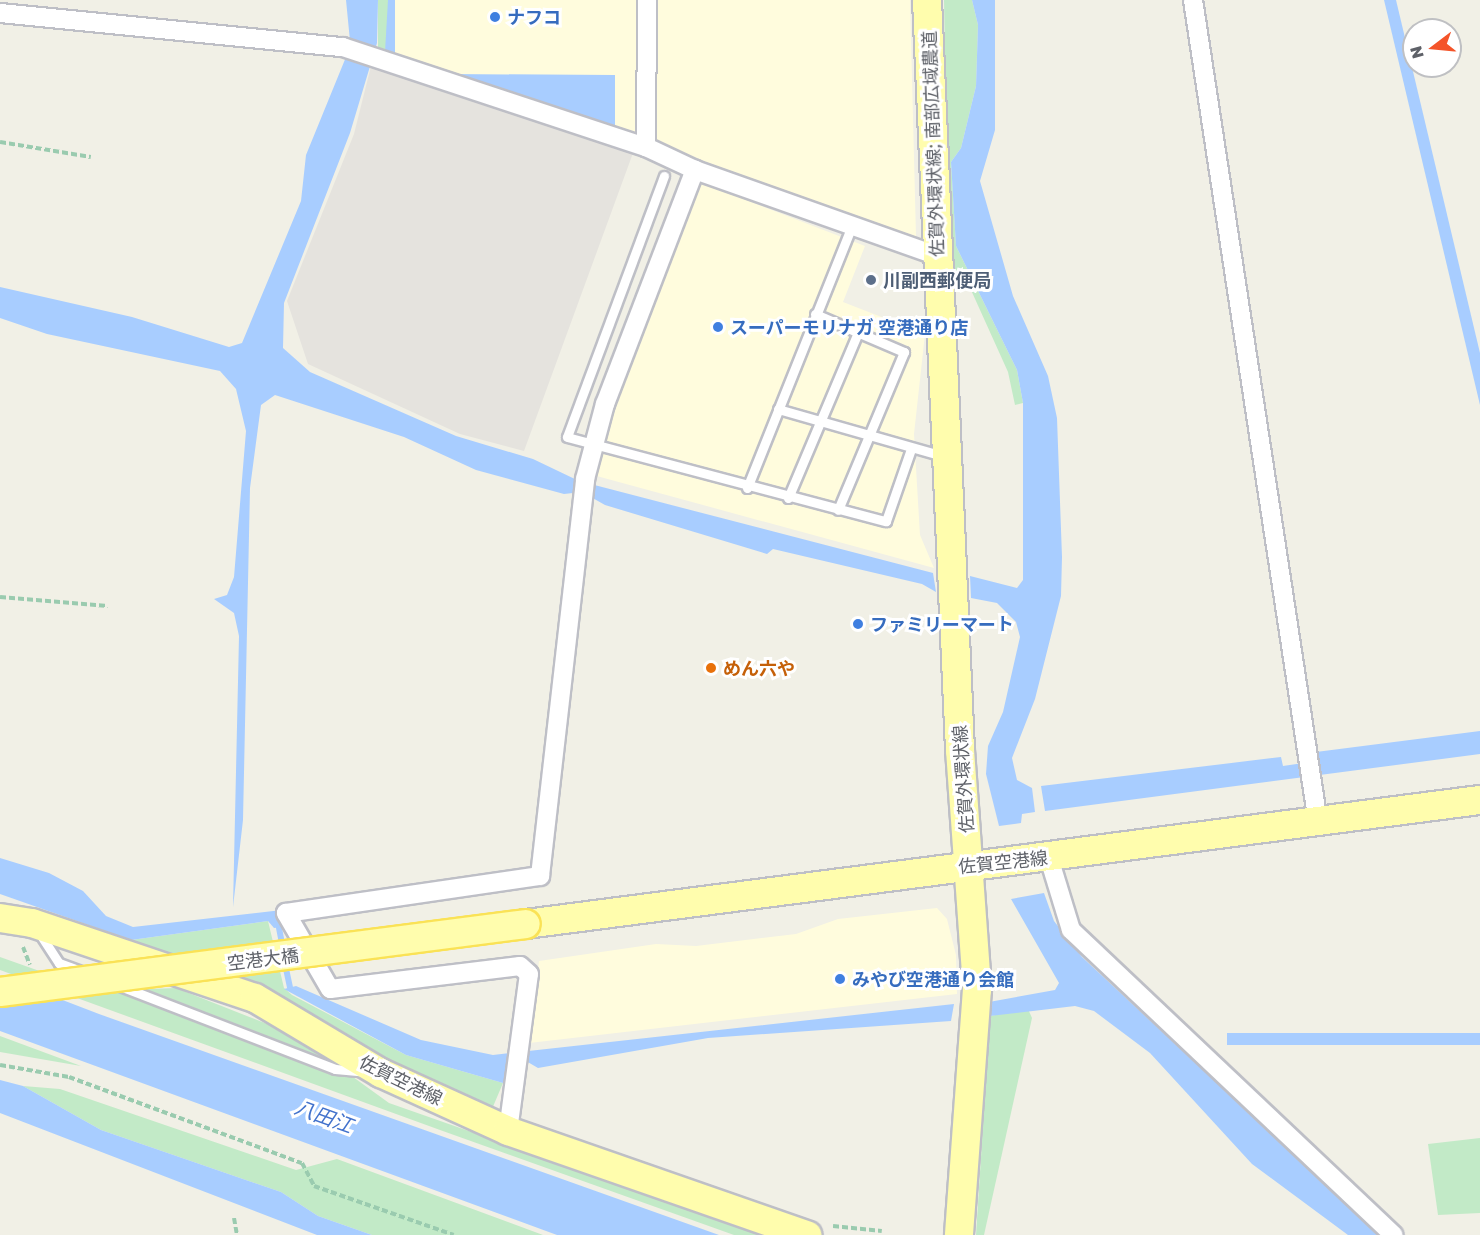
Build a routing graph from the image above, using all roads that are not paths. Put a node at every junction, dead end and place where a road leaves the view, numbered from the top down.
1 (647, 0) edge
2 (927, 0) edge
3 (1193, 0) edge
4 (0, 13) edge
5 (646, 147) junction
6 (695, 170) junction
7 (664, 176) dead end
8 (852, 225) junction
9 (938, 256) junction
10 (815, 314) junction
11 (858, 332) junction
12 (778, 409) junction
13 (820, 422) junction
14 (869, 436) junction
15 (945, 443) junction
16 (594, 446) junction
17 (911, 449) junction
18 (747, 488) junction
19 (788, 498) junction
20 (838, 510) junction
21 (1480, 800) edge
22 (1318, 823) junction
23 (1049, 858) junction
24 (968, 865) junction
25 (0, 918) edge
26 (526, 924) joint
27 (0, 992) edge
28 (508, 1131) junction
29 (807, 1235) edge
30 (959, 1235) edge
31 (1393, 1235) edge

1 - 5 street
2 - 9 main road, 佐賀外環状線; 南部広域農道
3 - 22 street
4 - 5 street
5 - 6 street
6 - 8 street
6 - 16 street
7 - 16 lane
8 - 9 street
8 - 10 lane
9 - 15 main road, 佐賀外環状線; 南部広域農道
10 - 11 lane
10 - 12 lane
11 - 13 lane
11 - 14 lane
12 - 13 lane
12 - 18 lane
13 - 14 lane
13 - 19 lane
14 - 17 lane
14 - 20 lane
15 - 17 lane
15 - 24 main road, 佐賀外環状線
16 - 18 lane
16 - 28 street
17 - 20 lane
18 - 19 lane
19 - 20 lane
21 - 22 main road, 佐賀空港線
22 - 23 main road, 佐賀空港線
23 - 24 main road, 佐賀空港線
23 - 31 street
24 - 26 main road, 佐賀空港線
24 - 30 main road, 佐賀外環状線
25 - 28 main road, 佐賀空港線
26 - 27 main road, 空港大橋, bridge
28 - 29 main road, 佐賀空港線

